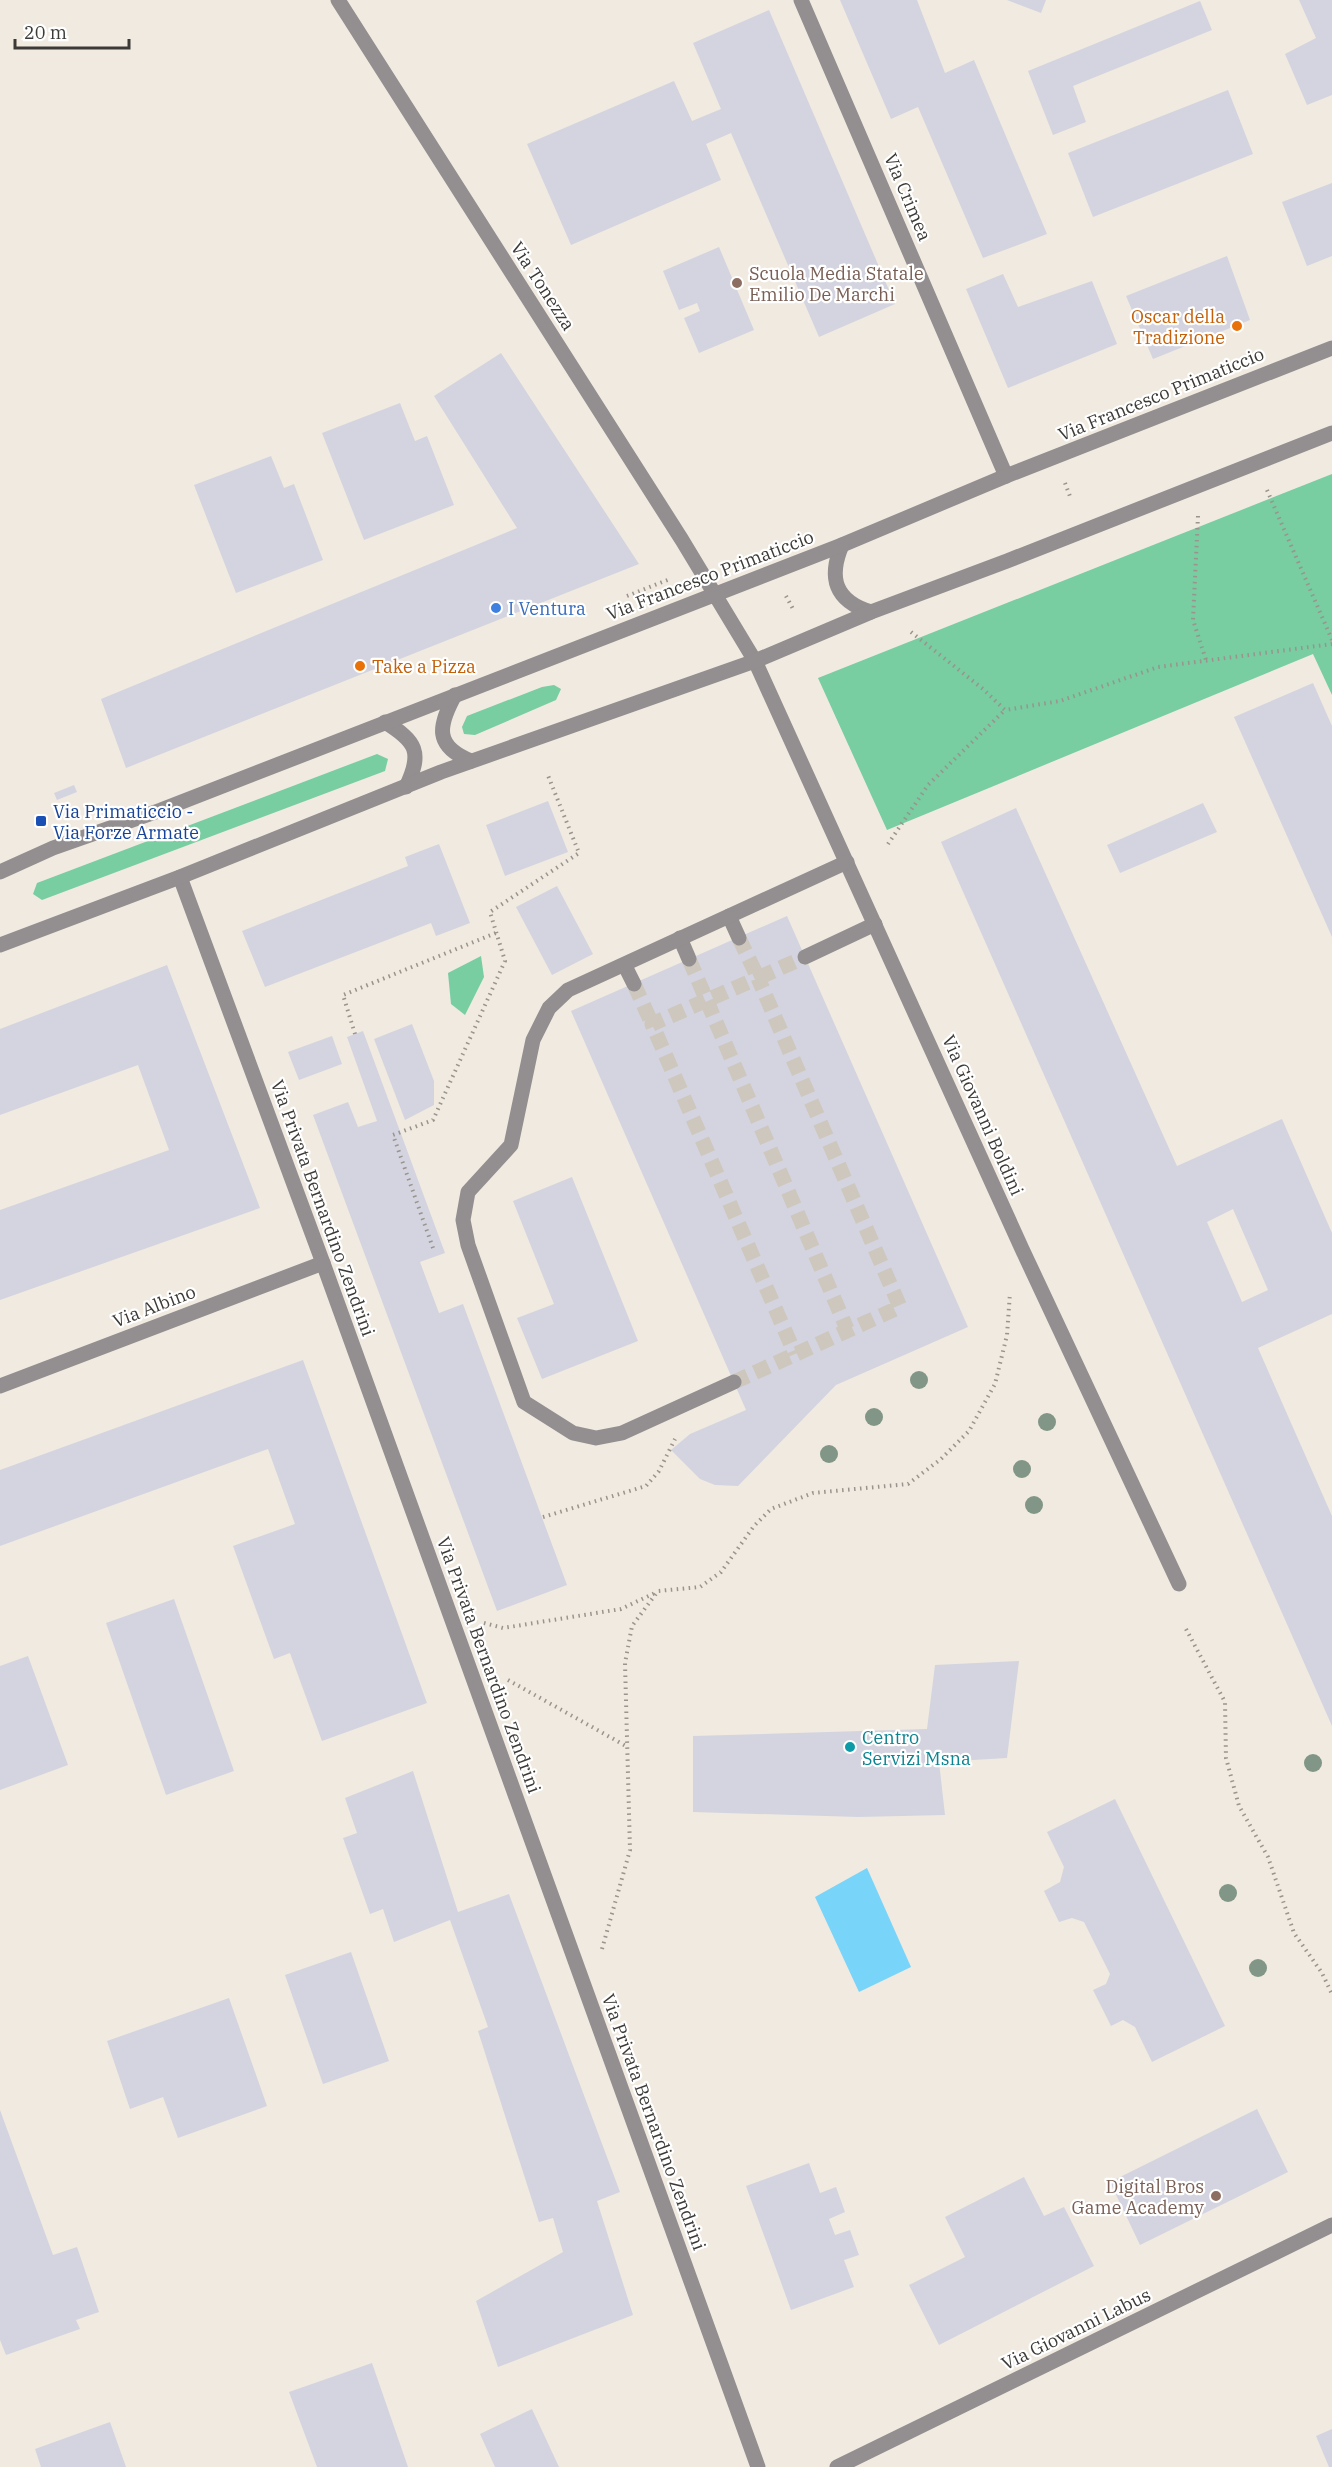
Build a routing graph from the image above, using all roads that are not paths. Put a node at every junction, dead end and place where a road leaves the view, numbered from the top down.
1 (338, 0) edge
2 (801, 0) edge
3 (1332, 348) edge
4 (1332, 433) edge
5 (1006, 476) junction
6 (842, 545) junction
7 (714, 594) junction
8 (871, 612) junction
9 (755, 661) junction
10 (455, 695) junction
11 (385, 722) junction
12 (471, 761) junction
13 (406, 787) junction
14 (847, 862) junction
15 (0, 872) edge
16 (180, 877) junction
17 (729, 916) junction
18 (875, 924) junction
19 (680, 938) junction
20 (739, 938) tunnel mouth
21 (0, 945) edge
22 (806, 957) tunnel mouth
23 (689, 960) tunnel mouth
24 (625, 966) junction
25 (634, 984) tunnel mouth
26 (323, 1263) junction
27 (734, 1382) tunnel mouth
28 (0, 1386) edge
29 (1179, 1584) dead end
30 (1332, 2225) edge
31 (758, 2467) edge
32 (837, 2467) edge

1 - 7 street, Via Tonezza
2 - 5 street, Via Crimea
3 - 5 street, Via Francesco Primaticcio
4 - 8 street
5 - 6 street, Via Francesco Primaticcio
6 - 7 street, Via Francesco Primaticcio
6 - 8 street
7 - 9 street, Via Tonezza
7 - 10 street, Via Francesco Primaticcio
8 - 9 street
9 - 12 street
9 - 14 street, Via Giovanni Boldini
10 - 11 street, Via Francesco Primaticcio
10 - 12 street
11 - 13 street
11 - 15 street, Via Francesco Primaticcio
12 - 13 street
13 - 16 street
14 - 17 street
14 - 18 street, Via Giovanni Boldini
16 - 21 street
16 - 26 street, Via Privata Bernardino Zendrini
17 - 19 street
17 - 20 street
18 - 22 street
18 - 29 street, Via Giovanni Boldini
19 - 23 street
19 - 24 street
24 - 25 street
24 - 27 street
26 - 28 street, Via Albino
26 - 31 street, Via Privata Bernardino Zendrini
30 - 32 street, Via Giovanni Labus

